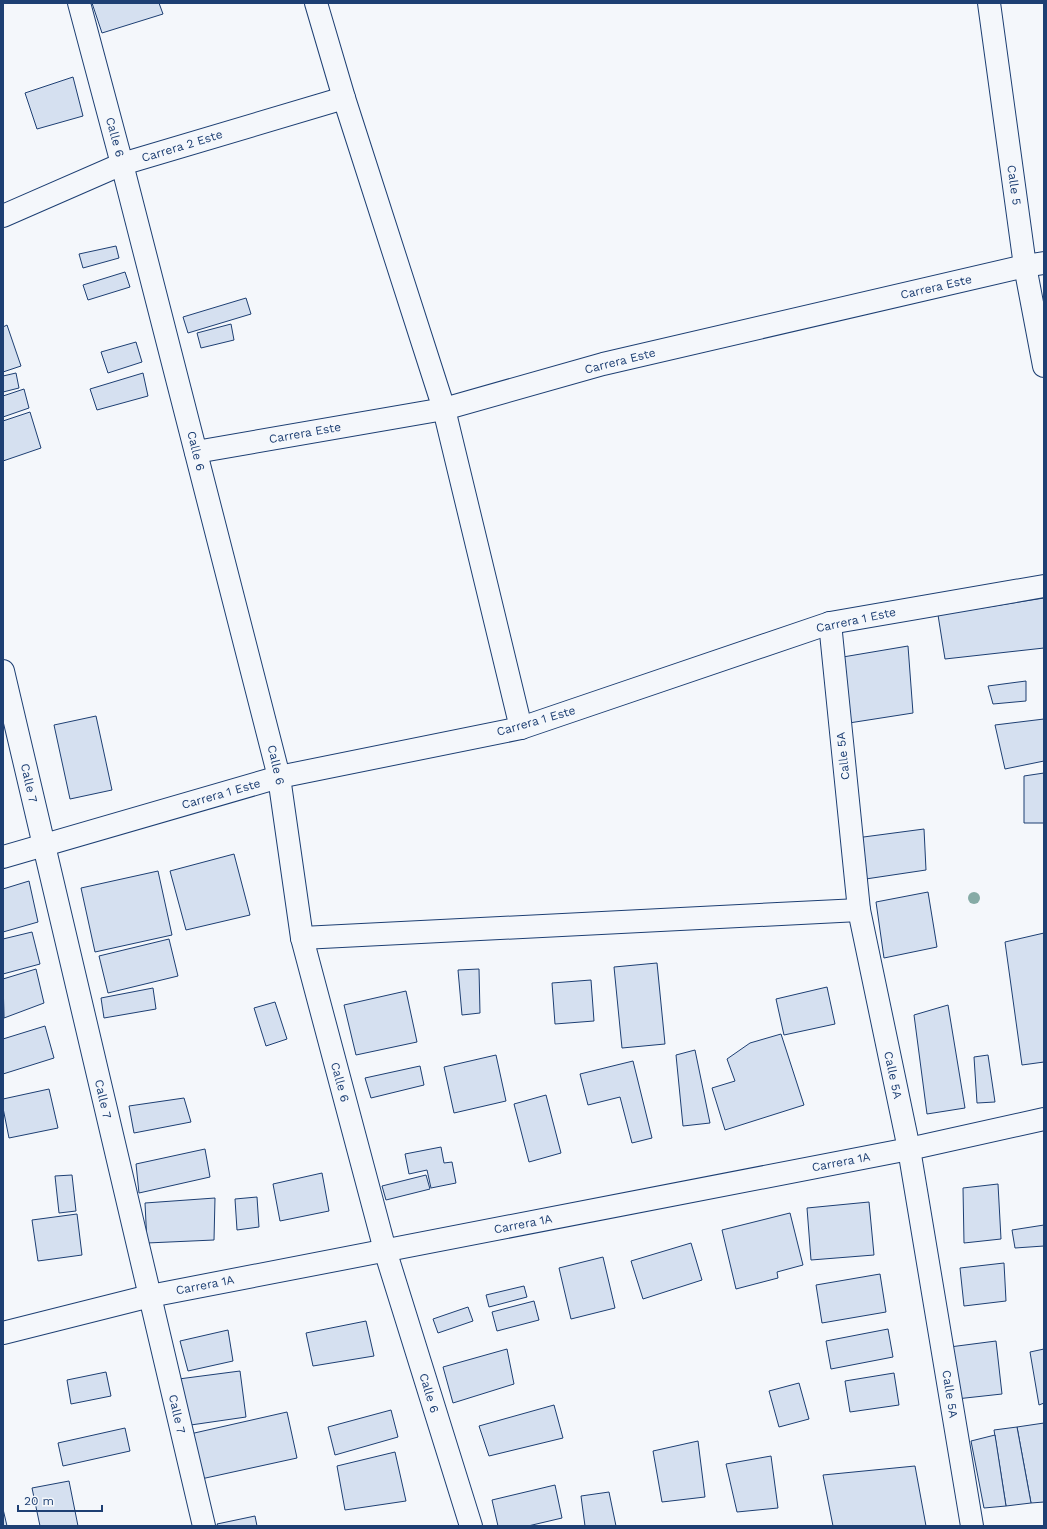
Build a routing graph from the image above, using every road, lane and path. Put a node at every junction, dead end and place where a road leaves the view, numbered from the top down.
1 (79, 3) edge
2 (316, 3) edge
3 (989, 3) edge
4 (344, 98) junction
5 (122, 164) junction
6 (3, 216) edge
7 (1034, 265) edge
8 (1044, 366) edge
9 (444, 409) junction
10 (196, 452) junction
11 (1044, 586) edge
12 (830, 623) junction
13 (3, 671) edge
14 (521, 728) junction
15 (280, 777) junction
16 (44, 845) junction
17 (3, 857) edge
18 (859, 910) junction
19 (302, 938) junction
20 (1044, 1119) edge
21 (909, 1149) junction
22 (385, 1250) junction
23 (150, 1296) junction
24 (3, 1333) edge
25 (204, 1526) edge
26 (471, 1526) edge
27 (972, 1526) edge

1 - 5 street, Calle 6
2 - 4 street
3 - 7 street, Calle 5
4 - 5 street, Carrera 2 Este
4 - 9 street
5 - 6 street, Carrera 2 Este
5 - 10 street, Calle 6
7 - 8 street, Calle 5
7 - 9 street, Carrera Este
9 - 10 street, Carrera Este
9 - 14 street
10 - 15 street, Calle 6
11 - 12 street, Carrera 1 Este
12 - 14 street, Carrera 1 Este
12 - 18 street, Calle 5A
13 - 16 street, Calle 7
14 - 15 street, Carrera 1 Este
15 - 16 street, Carrera 1 Este
15 - 19 street, Calle 6
16 - 17 street, Carrera 1 Este
16 - 23 street, Calle 7
18 - 19 street
18 - 21 street, Calle 5A
19 - 22 street, Calle 6
20 - 21 street, Carrera 1A
21 - 22 street, Carrera 1A
21 - 27 street, Calle 5A
22 - 23 street, Carrera 1A
22 - 26 street, Calle 6
23 - 24 street, Carrera 1A
23 - 25 street, Calle 7

